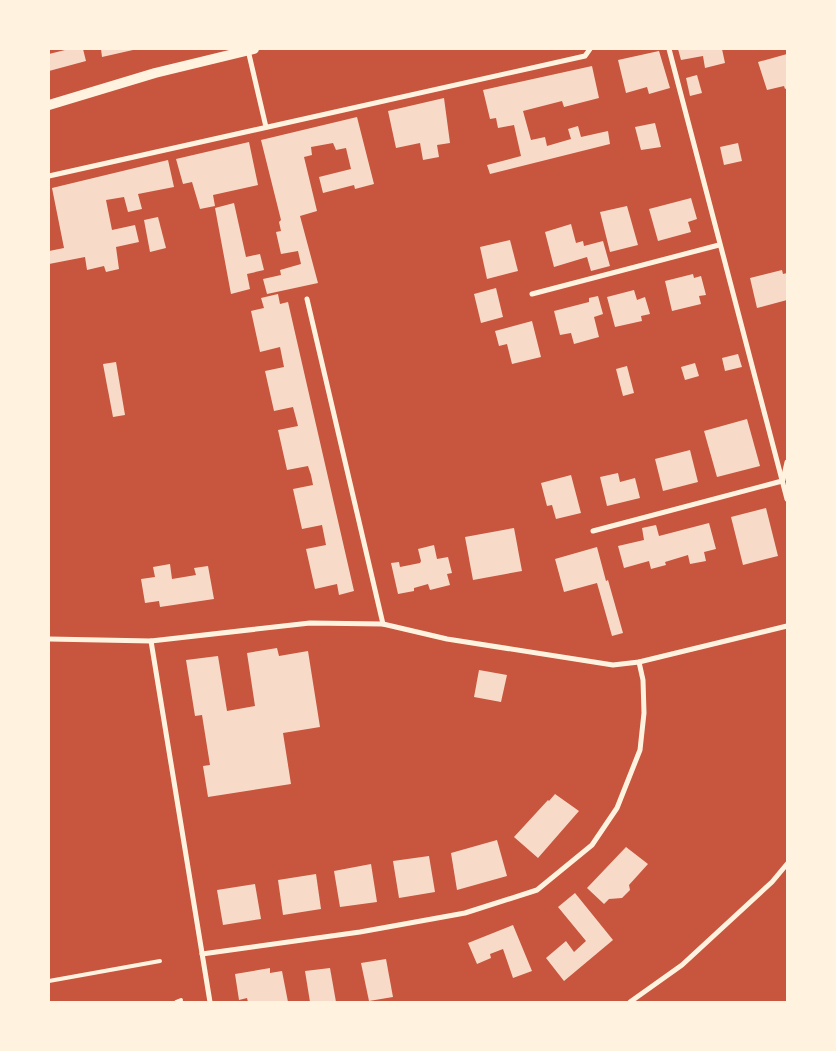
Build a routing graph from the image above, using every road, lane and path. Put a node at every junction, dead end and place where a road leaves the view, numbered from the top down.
1 (251, 49) edge
2 (590, 49) edge
3 (669, 49) edge
4 (49, 105) edge
5 (266, 127) junction
6 (49, 176) edge
7 (719, 245) junction
8 (532, 294) dead end
9 (307, 299) dead end
10 (787, 462) edge
11 (782, 481) junction
12 (787, 499) edge
13 (593, 531) dead end
14 (383, 624) junction
15 (787, 626) edge
16 (49, 639) edge
17 (151, 641) junction
18 (639, 662) junction
19 (787, 864) edge
20 (202, 954) junction
21 (160, 961) dead end
22 (49, 981) edge
23 (181, 1000) dead end
24 (176, 1002) edge
25 (210, 1002) edge
26 (630, 1002) edge

1 - 4 main road
1 - 5 street
2 - 5 street
3 - 7 street
5 - 6 street
7 - 8 street
7 - 11 street
9 - 14 street
10 - 11 street
11 - 12 street
11 - 13 street
14 - 17 street
14 - 18 street
15 - 18 street
16 - 17 street
17 - 20 street
18 - 20 street
19 - 26 street
20 - 25 street
21 - 22 lane
23 - 24 lane

